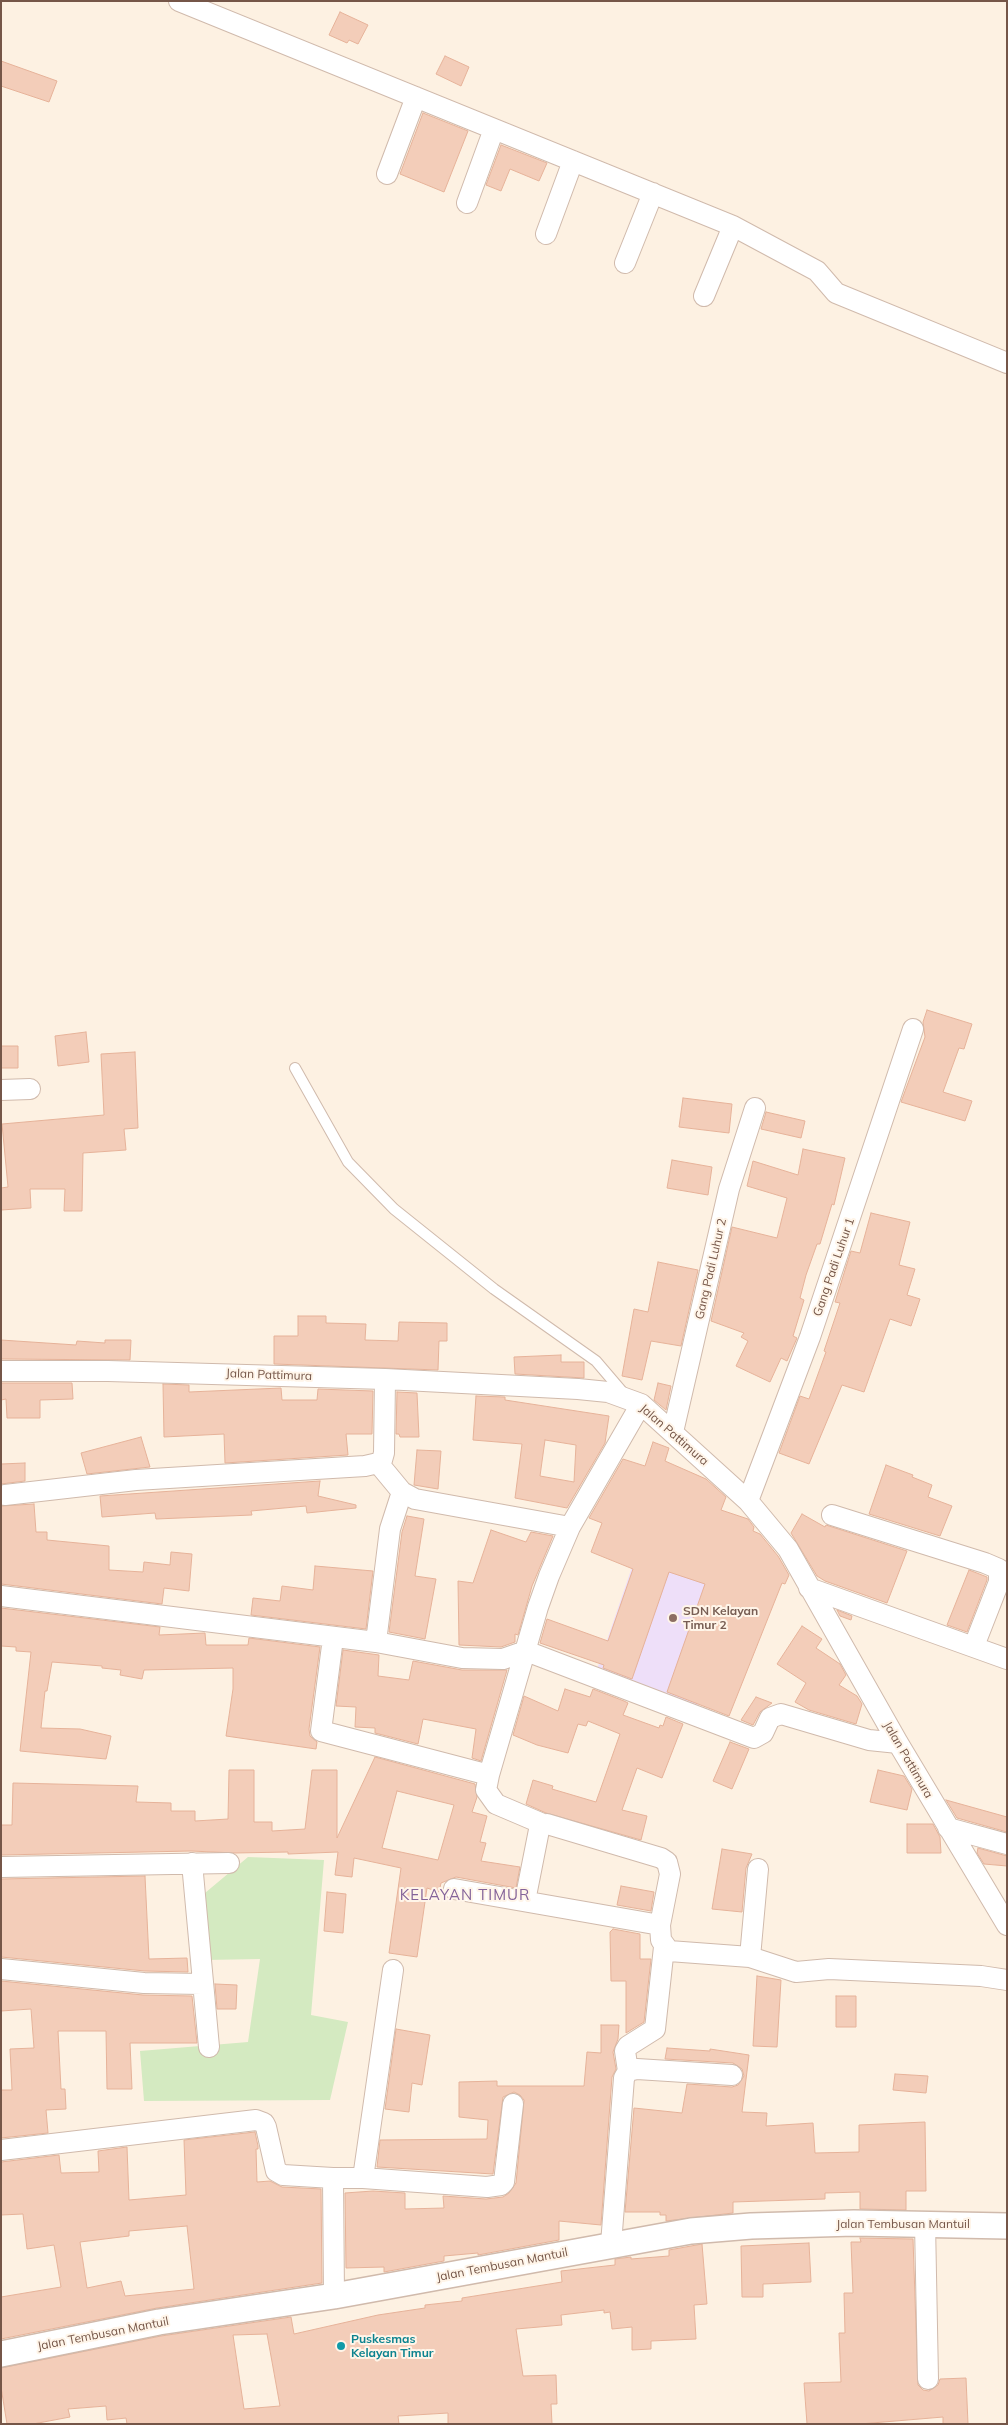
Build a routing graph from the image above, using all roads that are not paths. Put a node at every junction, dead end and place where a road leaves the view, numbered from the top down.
1 (179, 1) edge
2 (416, 97) junction
3 (494, 129) junction
4 (573, 161) junction
5 (387, 174) dead end
6 (652, 193) junction
7 (467, 203) dead end
8 (734, 226) junction
9 (546, 234) dead end
10 (625, 263) dead end
11 (704, 296) dead end
12 (1007, 363) edge
13 (913, 1029) dead end
14 (295, 1068) dead end
15 (30, 1088) dead end
16 (1, 1090) edge
17 (755, 1108) dead end
18 (1, 1371) edge
19 (385, 1379) junction
20 (634, 1401) junction
21 (673, 1432) junction
22 (378, 1463) junction
23 (402, 1492) junction
24 (5, 1495) dead end
25 (748, 1502) junction
26 (832, 1515) dead end
27 (570, 1527) junction
28 (809, 1588) junction
29 (1, 1596) edge
30 (333, 1638) junction
31 (376, 1642) junction
32 (974, 1646) junction
33 (526, 1651) junction
34 (1007, 1659) edge
35 (898, 1743) junction
36 (489, 1775) junction
37 (543, 1824) junction
38 (948, 1828) junction
39 (1007, 1844) edge
40 (229, 1863) dead end
41 (192, 1864) junction
42 (1, 1867) edge
43 (758, 1869) dead end
44 (454, 1889) dead end
45 (525, 1900) junction
46 (660, 1926) junction
47 (1007, 1926) edge
48 (664, 1947) junction
49 (750, 1957) junction
50 (1, 1969) edge
51 (393, 1970) dead end
52 (1007, 1980) edge
53 (202, 1984) junction
54 (209, 2047) dead end
55 (628, 2071) junction
56 (732, 2075) dead end
57 (513, 2104) dead end
58 (1, 2150) edge
59 (333, 2178) junction
60 (363, 2178) junction
61 (926, 2223) junction
62 (1007, 2226) edge
63 (611, 2244) junction
64 (334, 2296) junction
65 (1, 2354) edge
66 (928, 2379) dead end

1 - 2 street
2 - 3 street
2 - 5 street
3 - 4 street
3 - 7 street
4 - 6 street
4 - 9 street
6 - 8 street
6 - 10 street
8 - 11 street
8 - 12 street
13 - 25 street, Gang Padi Luhur 1
14 - 20 lane
15 - 16 street
17 - 21 street, Gang Padi Luhur 2
18 - 19 street, Jalan Pattimura
19 - 20 street, Jalan Pattimura
19 - 22 street
20 - 21 street, Jalan Pattimura
20 - 27 street
21 - 25 street, Jalan Pattimura
22 - 23 street
22 - 24 street
23 - 27 street
23 - 31 street
25 - 28 street, Jalan Pattimura
26 - 32 street
27 - 33 street
28 - 32 street
28 - 35 street, Jalan Pattimura
29 - 30 street
30 - 31 street
30 - 36 street
31 - 33 street
32 - 34 street
33 - 35 street
33 - 36 street
35 - 38 street, Jalan Pattimura
36 - 37 street
37 - 45 street
37 - 46 street
38 - 39 street
38 - 47 street, Jalan Pattimura
40 - 41 street
41 - 42 street
41 - 53 street
43 - 49 street
44 - 45 street
45 - 46 street
46 - 48 street
48 - 49 street
48 - 55 street
49 - 52 street
50 - 53 street
51 - 60 street
53 - 54 street
55 - 56 street
55 - 63 street
57 - 60 street
58 - 59 street
59 - 60 street
59 - 64 street
61 - 62 street, Jalan Tembusan Mantuil
61 - 63 street, Jalan Tembusan Mantuil
61 - 66 street
63 - 64 street, Jalan Tembusan Mantuil
64 - 65 street, Jalan Tembusan Mantuil

